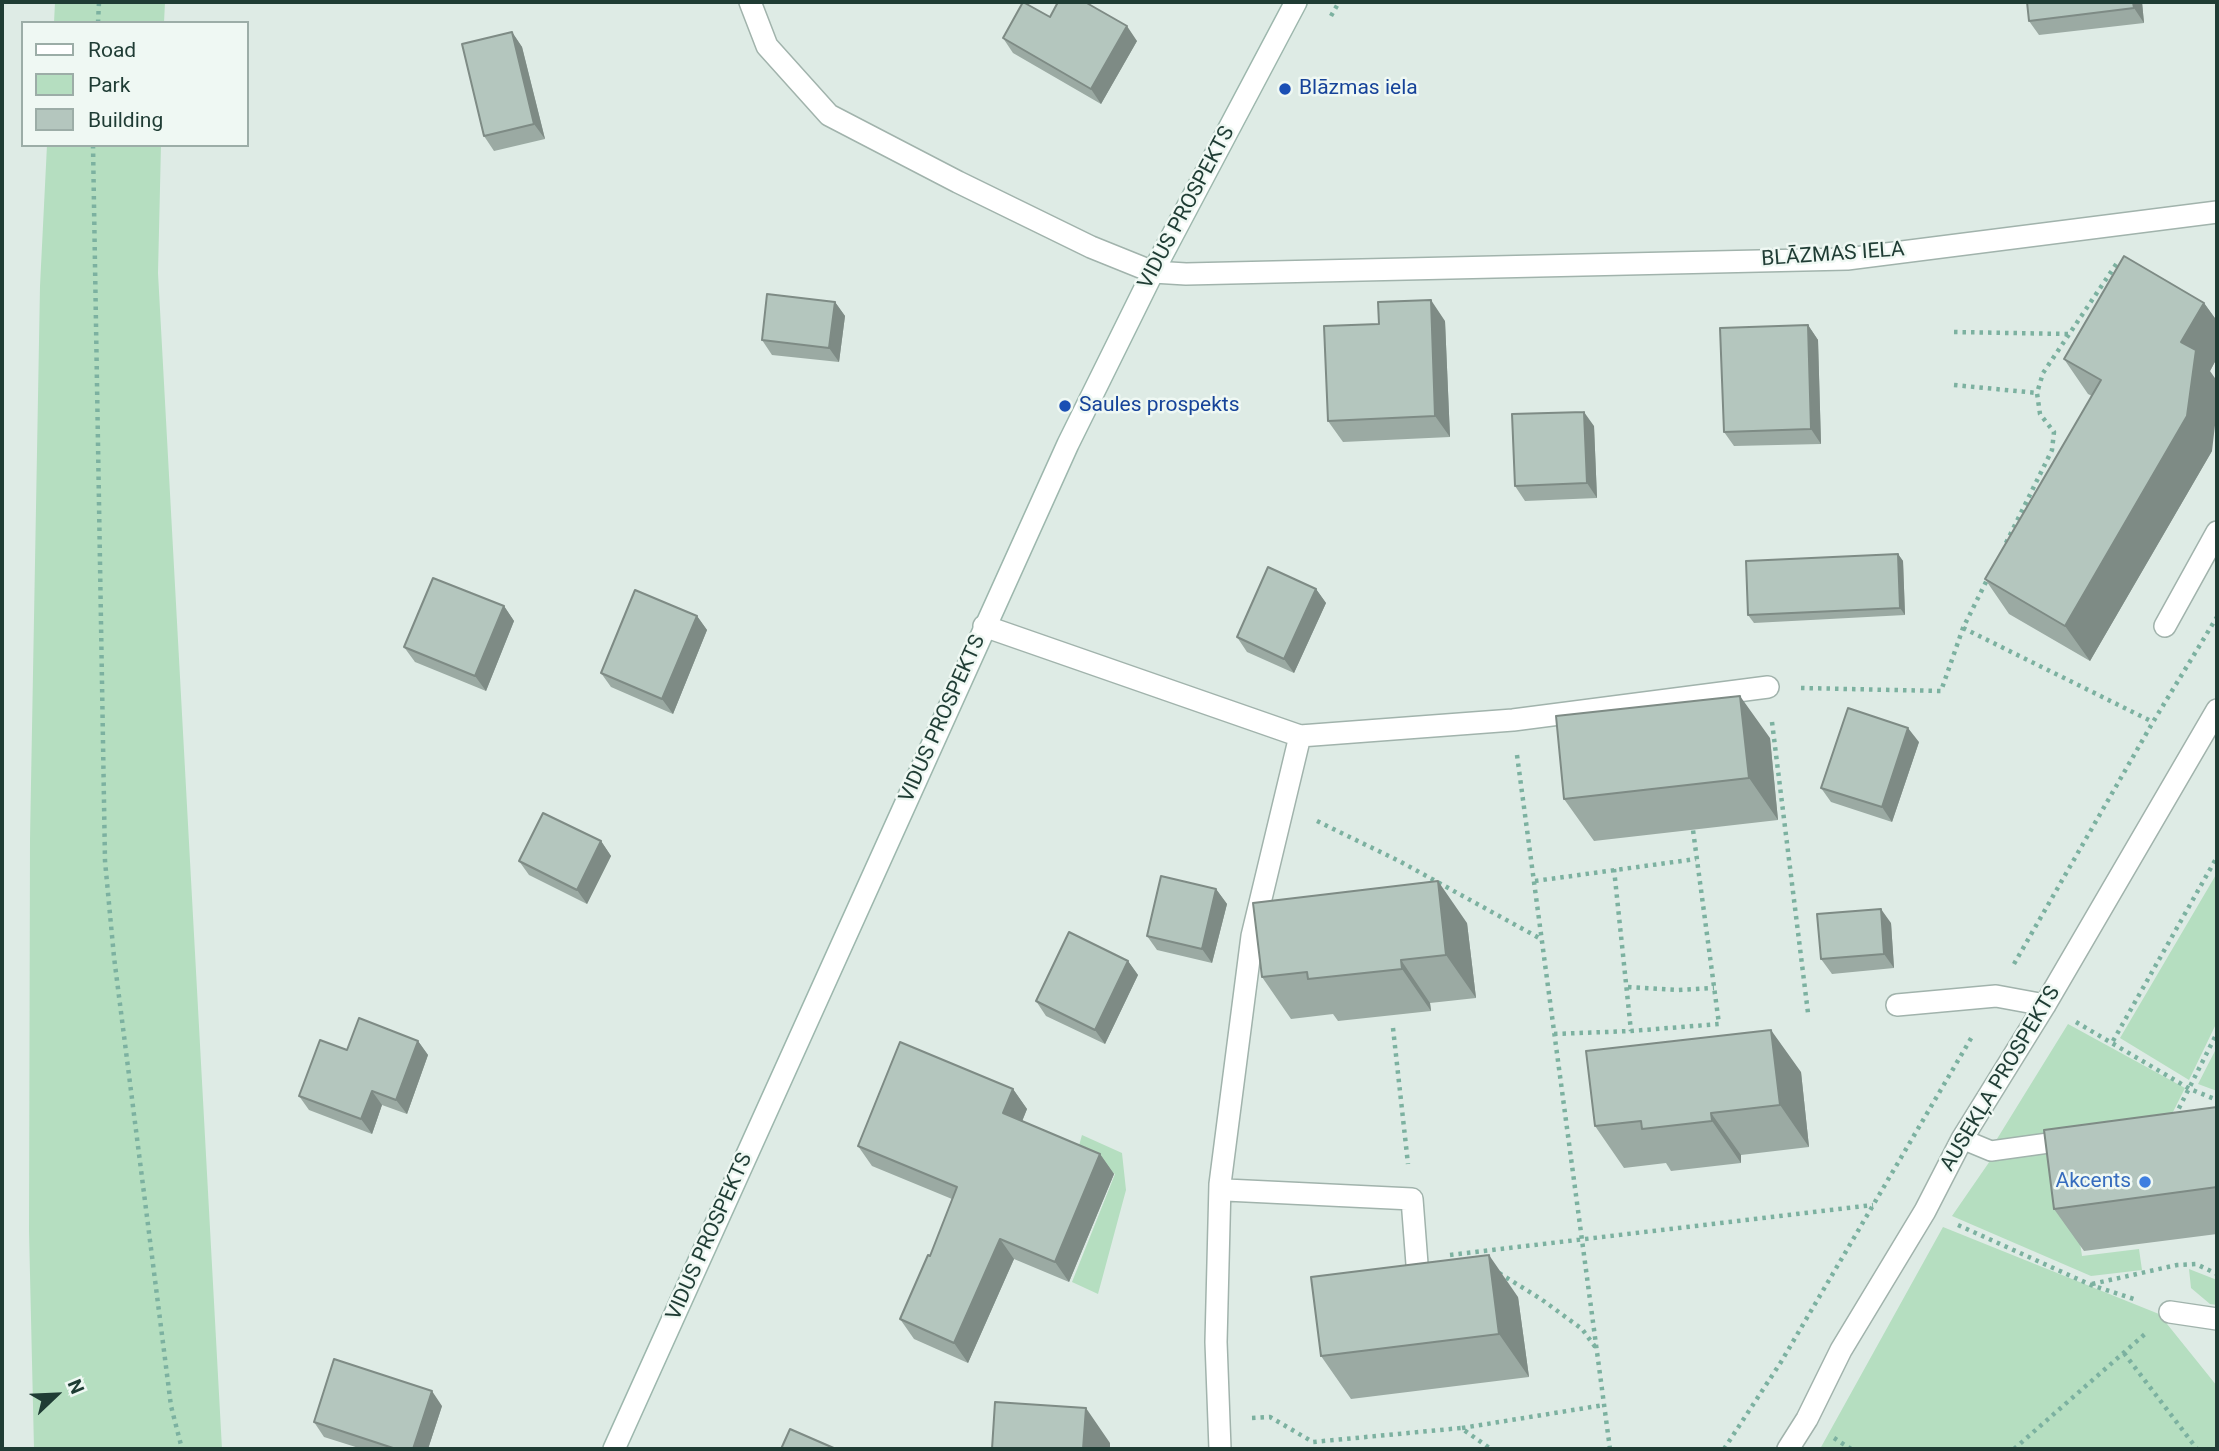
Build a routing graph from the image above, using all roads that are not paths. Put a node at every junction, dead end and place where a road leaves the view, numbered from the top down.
1 (750, 2) edge
2 (1296, 2) edge
3 (2217, 212) edge
4 (1153, 272) junction
5 (2217, 532) edge
6 (984, 626) junction
7 (2165, 626) dead end
8 (1768, 687) road end
9 (2217, 710) edge
10 (1300, 736) junction
11 (1897, 1005) dead end
12 (2045, 1005) junction
13 (2087, 1138) edge
14 (1962, 1139) junction
15 (1220, 1184) junction
16 (1417, 1264) edge
17 (2170, 1312) road end
18 (2217, 1319) edge
19 (614, 1449) edge
20 (1220, 1449) edge
21 (1788, 1449) edge

1 - 4 street
2 - 4 street, VIDUS PROSPEKTS
3 - 4 street, BLĀZMAS IELA
4 - 6 street, VIDUS PROSPEKTS
5 - 7 street
6 - 10 street
6 - 19 street, VIDUS PROSPEKTS
8 - 10 street
9 - 12 street, AUSEKĻA PROSPEKTS
10 - 15 street
11 - 12 street
12 - 14 street, AUSEKĻA PROSPEKTS
13 - 14 lane
14 - 21 street, AUSEKĻA PROSPEKTS
15 - 16 street
15 - 20 street
17 - 18 street

